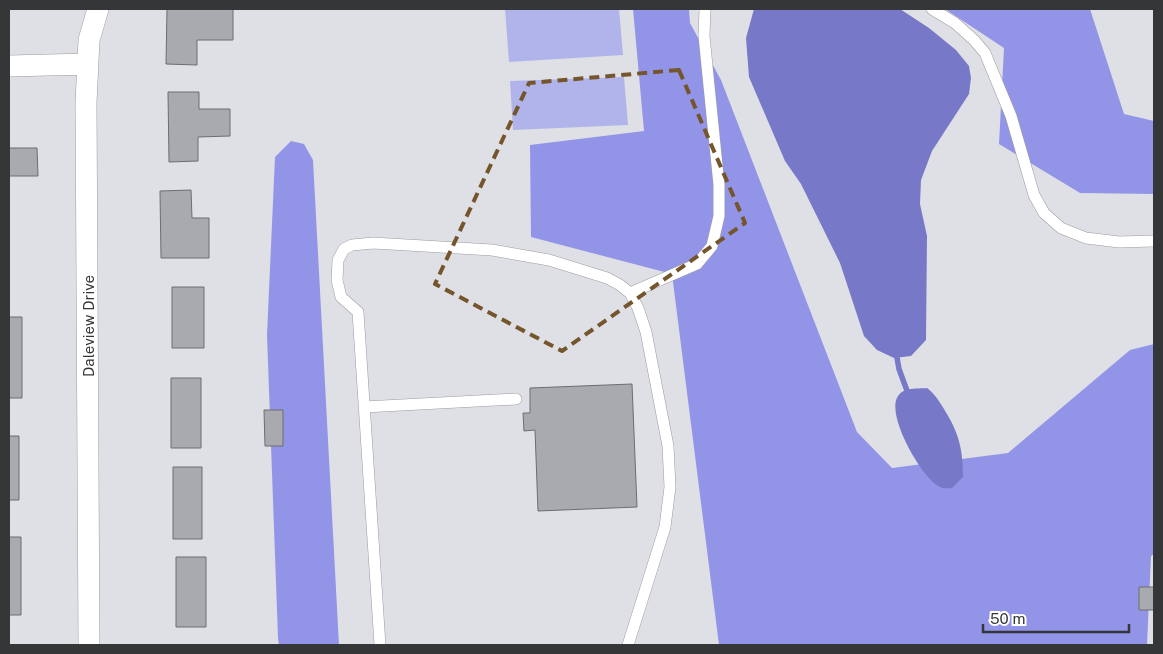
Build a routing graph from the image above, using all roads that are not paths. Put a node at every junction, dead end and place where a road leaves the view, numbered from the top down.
1 (98, 9) edge
2 (706, 9) edge
3 (932, 9) edge
4 (87, 64) junction
5 (9, 66) edge
6 (1154, 241) edge
7 (630, 293) junction
8 (516, 399) dead end
9 (364, 407) junction
10 (89, 645) edge
11 (380, 645) edge
12 (628, 645) edge

1 - 4 street, Daleview Drive
2 - 7 lane
3 - 6 lane
4 - 5 street
4 - 10 street, Daleview Drive
7 - 9 lane
7 - 12 lane
8 - 9 lane
9 - 11 lane

